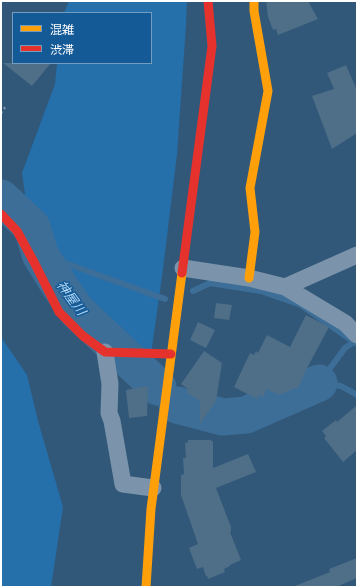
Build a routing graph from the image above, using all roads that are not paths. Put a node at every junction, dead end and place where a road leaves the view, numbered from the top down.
1 (208, 1) edge
2 (254, 1) edge
3 (1, 214) edge
4 (357, 256) edge
5 (183, 268) junction
6 (249, 278) junction
7 (285, 287) junction
8 (357, 335) edge
9 (109, 352) junction
10 (172, 354) junction
11 (153, 488) junction
12 (146, 587) edge

1 - 5 street
2 - 6 street
3 - 9 street
4 - 7 street
5 - 6 street
5 - 10 street
6 - 7 street
7 - 8 street
9 - 10 street
9 - 11 street
10 - 11 street
11 - 12 street

